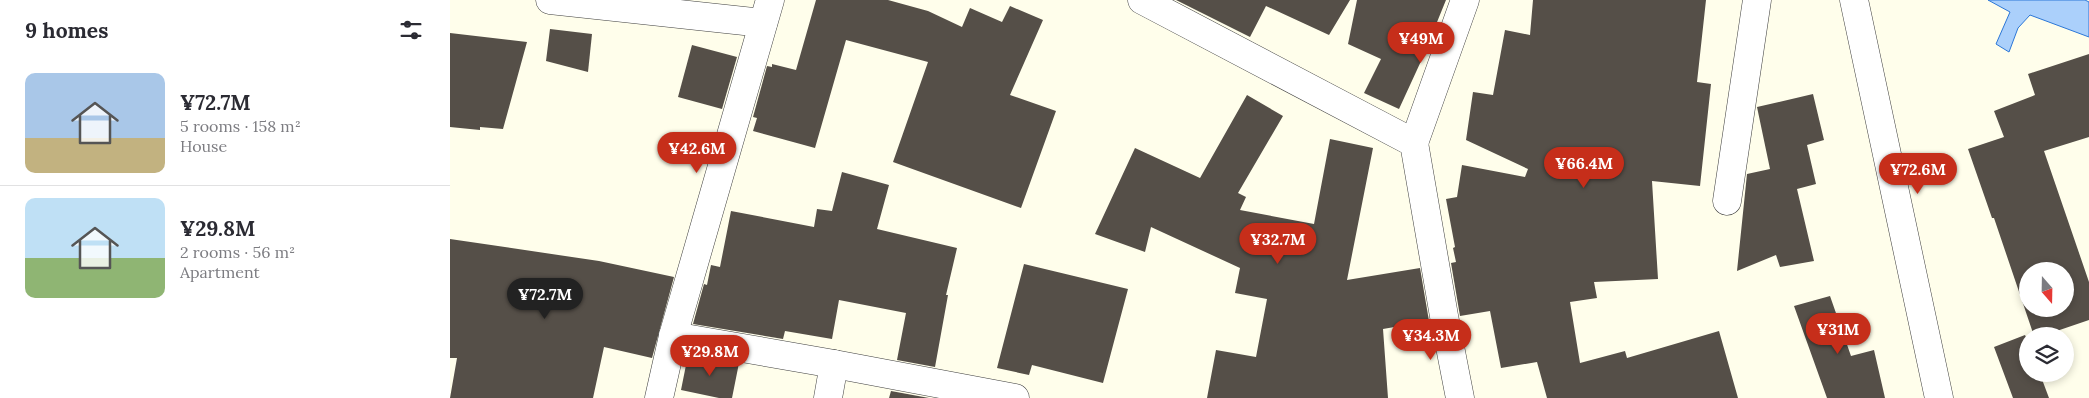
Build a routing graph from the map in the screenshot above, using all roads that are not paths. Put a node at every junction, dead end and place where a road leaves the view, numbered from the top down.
1 (550, 0) edge
2 (1142, 0) edge
3 (1465, 0) edge
4 (1757, 0) edge
5 (1854, 0) edge
6 (766, 12) edge
7 (1414, 143) junction
8 (1727, 201) dead end
9 (673, 336) junction
10 (834, 364) junction
11 (658, 398) edge
12 (828, 398) edge
13 (1015, 398) edge
14 (1460, 398) edge
15 (1939, 398) edge

1 - 6 street
2 - 7 street
3 - 7 street
4 - 8 street
5 - 15 street
6 - 9 street
7 - 14 street
9 - 10 street
9 - 11 street
10 - 12 street
10 - 13 street

